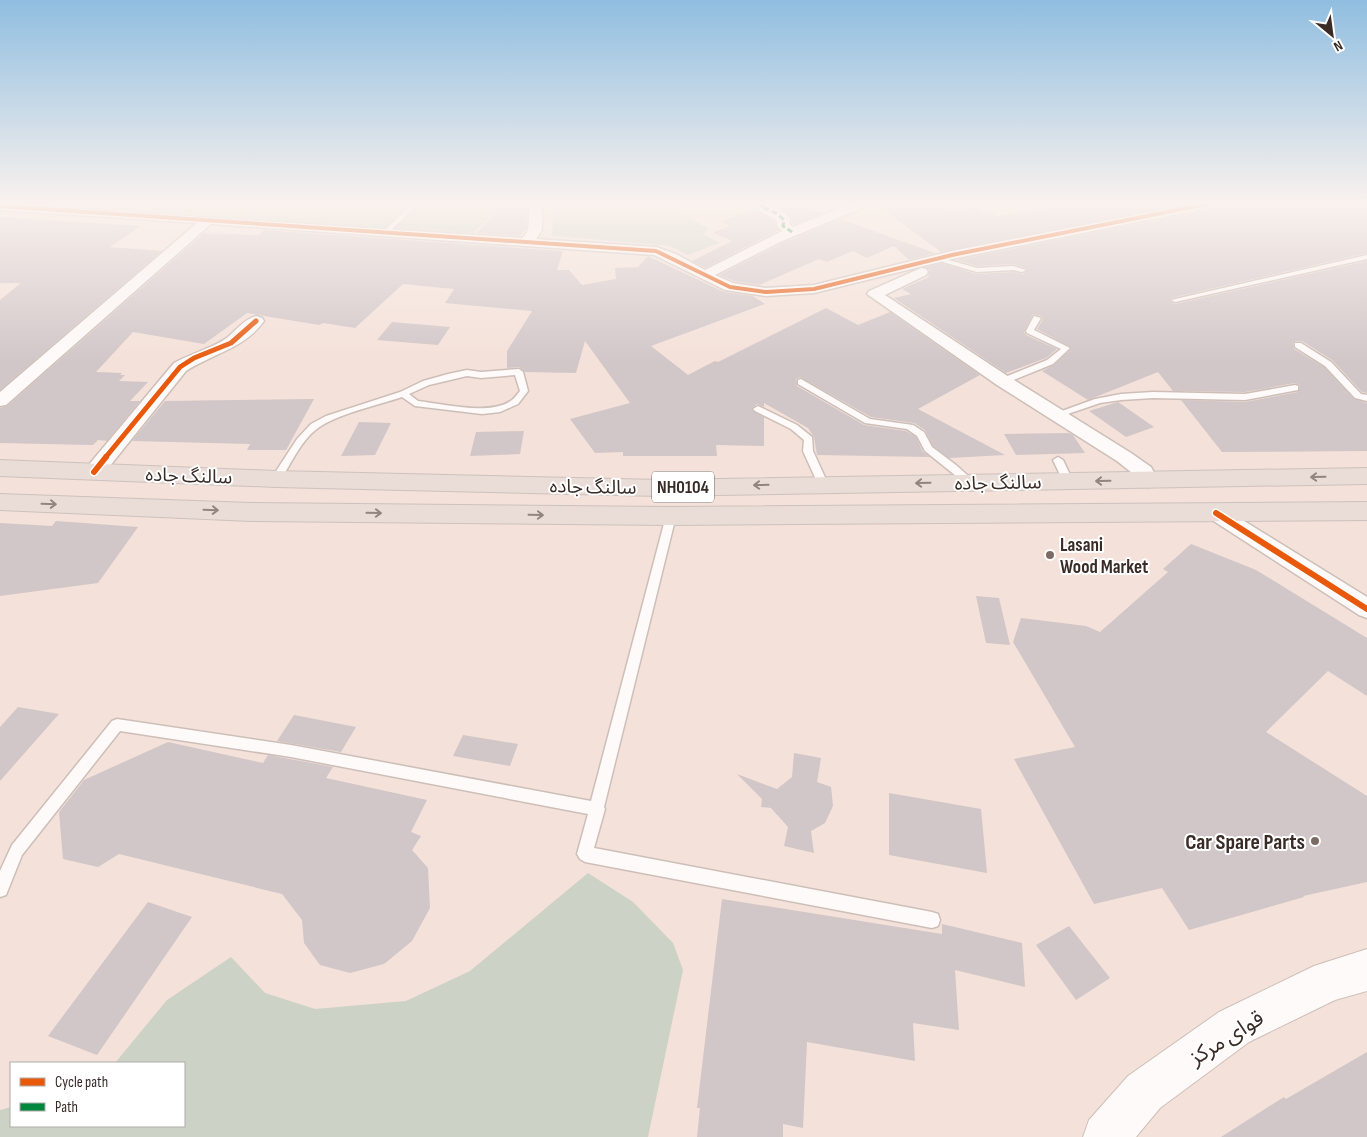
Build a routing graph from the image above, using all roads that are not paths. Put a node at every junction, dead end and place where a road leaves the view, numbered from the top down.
1 (165, 257) edge
2 (672, 257) edge
3 (741, 257) edge
4 (953, 257) edge
5 (1362, 257) edge
6 (948, 258) junction
7 (1022, 270) dead end
8 (705, 275) junction
9 (1175, 300) dead end
10 (1037, 318) dead end
11 (256, 321) dead end
12 (1298, 345) dead end
13 (801, 382) dead end
14 (1003, 382) junction
15 (1295, 388) dead end
16 (403, 394) junction
17 (1367, 398) edge
18 (0, 402) edge
19 (758, 409) dead end
20 (1056, 415) junction
21 (0, 468) edge
22 (94, 472) junction
23 (1367, 476) edge
24 (276, 479) junction
25 (1148, 480) junction
26 (970, 482) junction
27 (823, 484) junction
28 (0, 502) edge
29 (1367, 511) edge
30 (1216, 513) junction
31 (671, 516) junction
32 (1367, 608) edge
33 (598, 810) junction
34 (0, 889) edge
35 (932, 920) dead end
36 (1367, 970) edge
37 (1106, 1137) edge

1 - 18 street
2 - 8 street
3 - 8 street
4 - 6 street
5 - 9 lane
6 - 7 lane
6 - 8 street
6 - 14 street
10 - 14 lane
11 - 22 street
12 - 17 lane
13 - 26 lane
14 - 20 street
15 - 20 lane
16 - 16 lane
16 - 24 lane
19 - 27 lane
20 - 25 street
21 - 22 highway, سالنگ جاده / NH0104
22 - 24 highway, سالنگ جاده / NH0104
23 -> 25 highway, سالنگ جاده / NH0104
27 -> 24 highway, سالنگ جاده / NH0104
25 -> 26 highway, سالنگ جاده / NH0104
26 -> 27 highway, سالنگ جاده / NH0104
28 -> 31 highway, سالنگ جاده / NH0104
29 - 30 highway, سالنگ جاده / NH0104
30 - 31 highway, سالنگ جاده / NH0104
30 - 32 street
31 - 33 lane
33 - 34 lane
33 - 35 lane
36 - 37 main road, قوای مرکز

